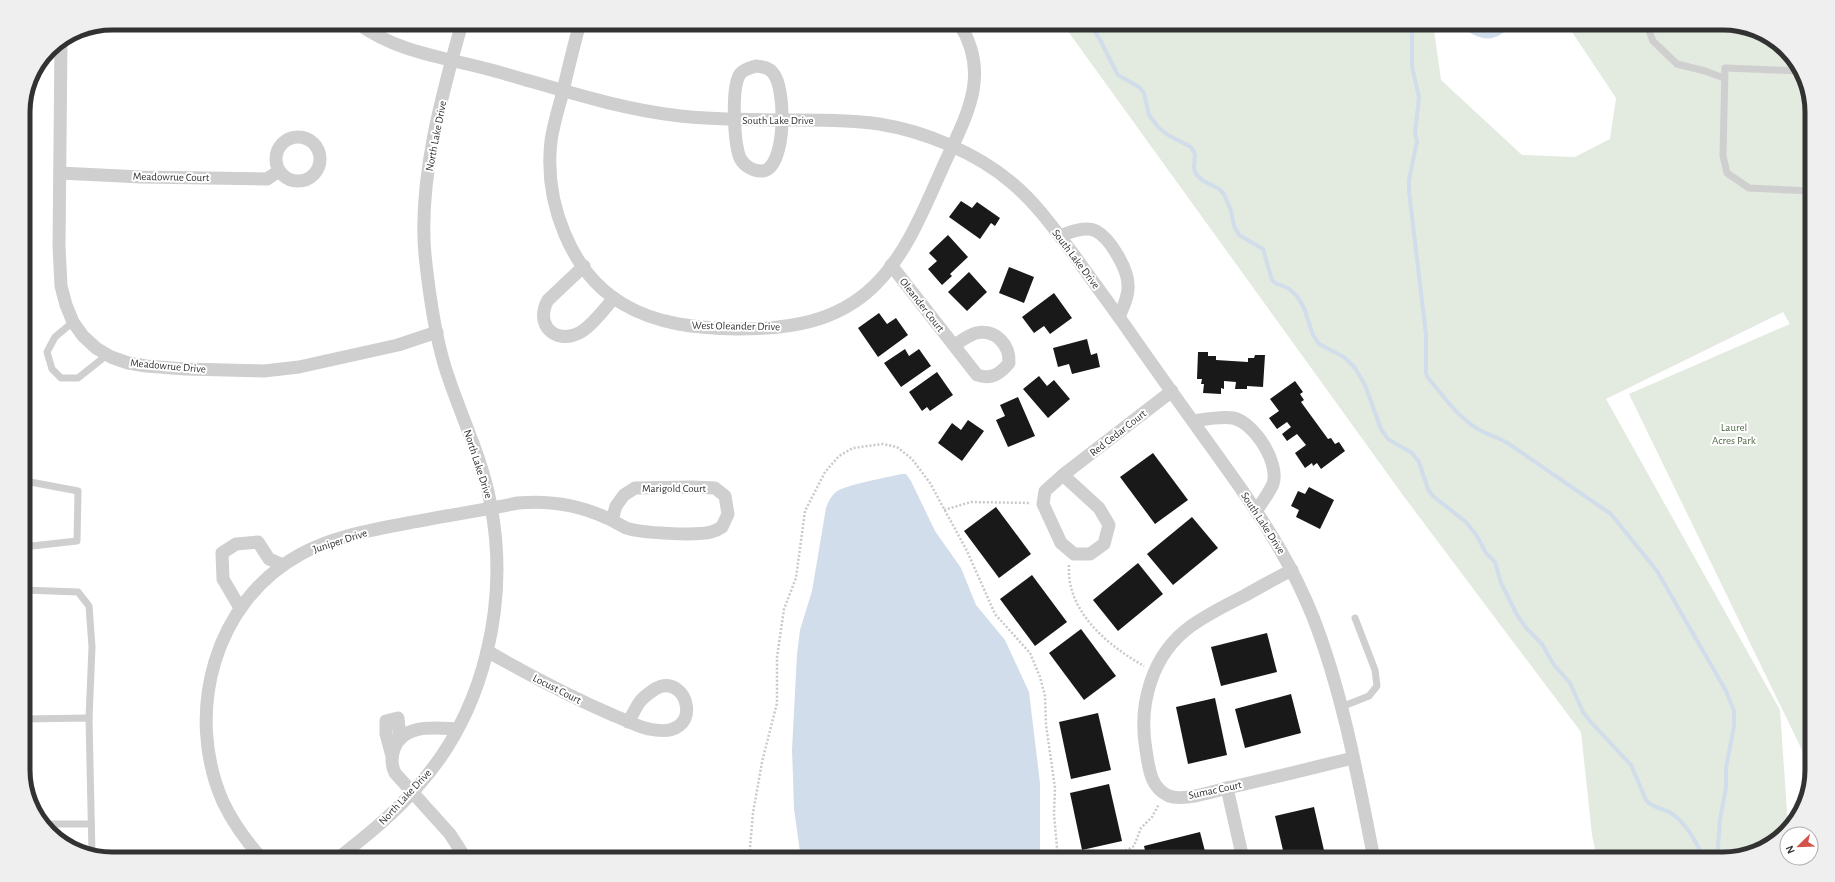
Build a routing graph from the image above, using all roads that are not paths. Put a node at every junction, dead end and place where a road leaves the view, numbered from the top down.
1 (367, 30) edge
2 (460, 30) edge
3 (578, 30) edge
4 (963, 30) edge
5 (1649, 30) edge
6 (61, 48) edge
7 (452, 60) junction
8 (1793, 70) edge
9 (1724, 78) junction
10 (563, 90) junction
11 (734, 120) junction
12 (782, 120) junction
13 (952, 147) junction
14 (280, 171) dead end
15 (60, 172) junction
16 (1805, 191) edge
17 (1060, 236) junction
18 (891, 265) junction
19 (584, 266) junction
20 (614, 298) junction
21 (1119, 317) junction
22 (73, 322) junction
23 (437, 332) junction
24 (954, 345) dead end
25 (107, 355) junction
26 (1172, 391) junction
27 (1194, 421) junction
28 (1063, 475) junction
29 (30, 482) edge
30 (491, 508) junction
31 (1257, 510) junction
32 (612, 520) junction
33 (30, 546) edge
34 (283, 565) junction
35 (1292, 570) junction
36 (30, 590) edge
37 (240, 608) junction
38 (1355, 618) dead end
39 (487, 651) junction
40 (1341, 707) junction
41 (89, 718) junction
42 (30, 719) edge
43 (628, 722) dead end
44 (457, 729) junction
45 (400, 738) junction
46 (392, 756) junction
47 (1353, 758) junction
48 (1227, 788) junction
49 (412, 792) junction
50 (50, 824) edge
51 (91, 824) junction
52 (92, 849) edge
53 (257, 852) edge
54 (346, 852) edge
55 (462, 852) edge
56 (1241, 852) edge
57 (1373, 852) edge

1 - 7 street
2 - 7 street, North Lake Drive
3 - 10 street, West Oleander Drive
4 - 13 street, West Oleander Drive
5 - 9 lane
6 - 15 street, Meadowrue Drive
7 - 10 street, South Lake Drive
7 - 23 street, North Lake Drive
8 - 9 lane
9 - 16 lane
10 - 11 street, South Lake Drive
10 - 19 street, West Oleander Drive
11 - 12 street, South Lake Drive
11 - 12 street
11 - 12 street
12 - 13 street, South Lake Drive
13 - 17 street, South Lake Drive
13 - 18 street, West Oleander Drive
14 - 15 street, Meadowrue Court
15 - 22 street, Meadowrue Drive
17 - 21 street, South Lake Drive
17 - 21 street
18 - 20 street, West Oleander Drive
18 - 24 street, Oleander Court
19 - 20 street, West Oleander Drive
19 - 20 street
21 - 26 street, South Lake Drive
22 - 25 street, Meadowrue Drive
22 - 25 lane
23 - 25 street, Meadowrue Drive
23 - 30 street, North Lake Drive
26 - 27 street, South Lake Drive
26 - 28 street, Red Cedar Court
27 - 31 street, South Lake Drive
27 - 31 street
28 - 28 street, Red Cedar Court
29 - 33 lane
30 - 32 street, Marigold Court
30 - 34 street, Juniper Drive
30 - 39 street, North Lake Drive
31 - 35 street, South Lake Drive
32 - 32 street, Marigold Court
34 - 37 street, Juniper Drive
34 - 37 street
35 - 40 street, South Lake Drive
35 - 48 street, Sumac Court
36 - 41 lane
37 - 53 street, Juniper Drive
38 - 40 lane
39 - 43 street, Locust Court
39 - 44 street, North Lake Drive
40 - 47 street, South Lake Drive
41 - 42 lane
41 - 51 lane
44 - 45 street
44 - 49 street, North Lake Drive
45 - 46 street
45 - 46 street
46 - 49 street
47 - 48 street, Sumac Court
47 - 57 street, South Lake Drive
48 - 56 street
49 - 54 street, North Lake Drive
49 - 55 street
50 - 51 lane
51 - 52 lane

